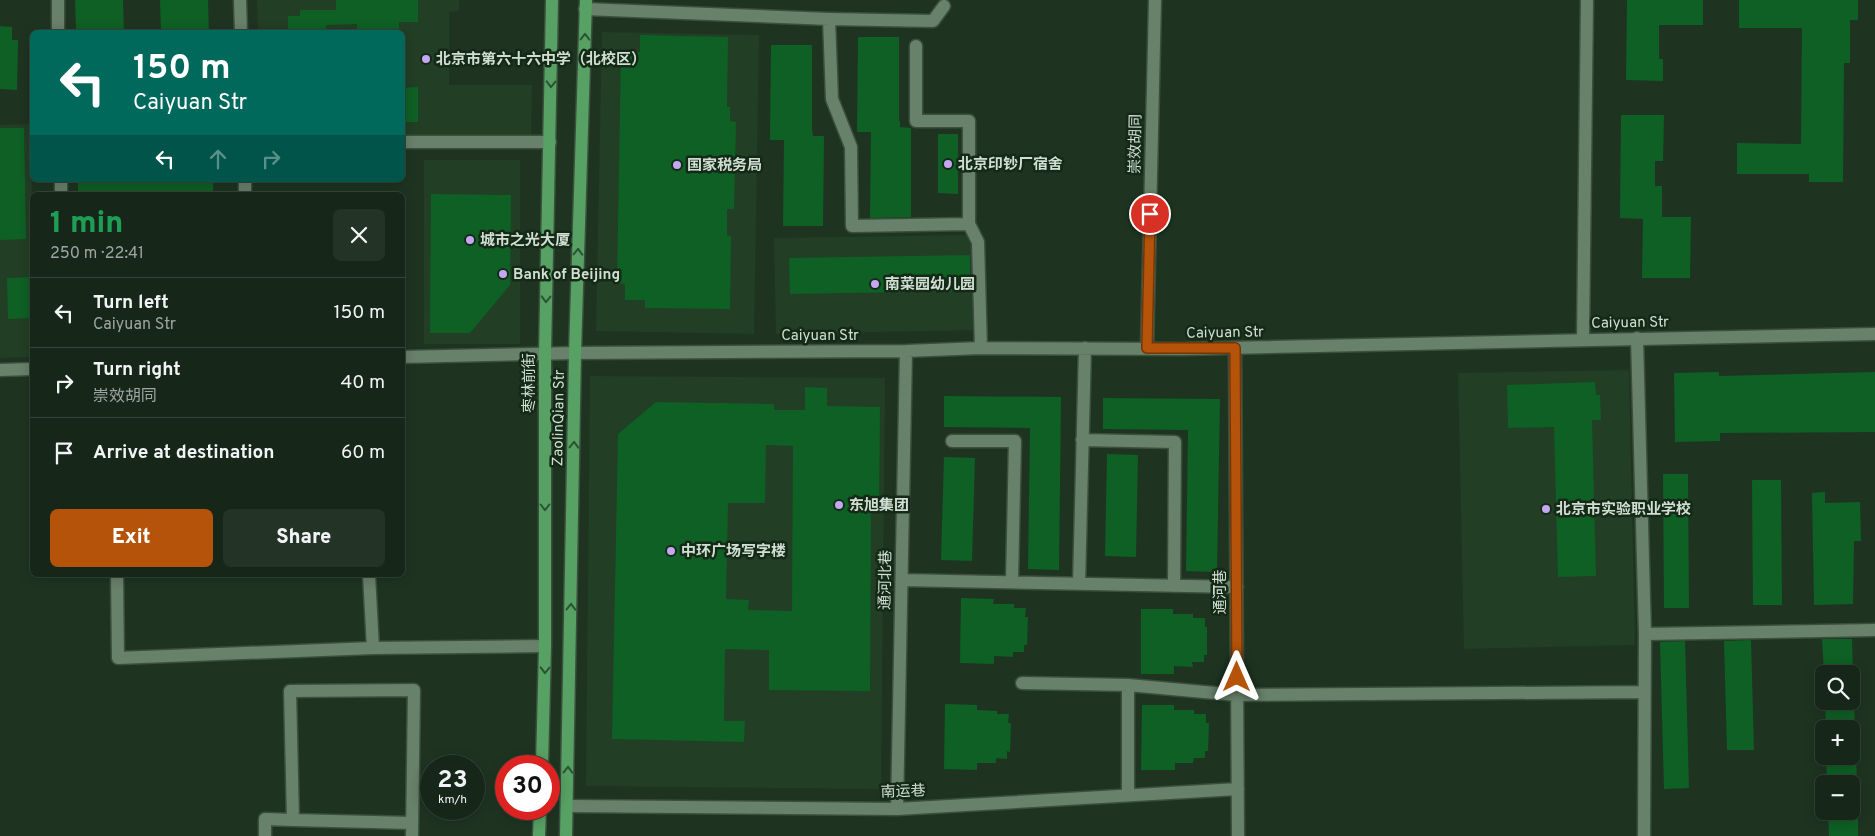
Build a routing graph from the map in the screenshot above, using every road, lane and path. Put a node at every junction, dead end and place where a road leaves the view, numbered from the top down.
1 (58, 0) edge
2 (240, 0) edge
3 (552, 0) edge
4 (1155, 0) edge
5 (1587, 0) edge
6 (586, 5) edge
7 (944, 6) dead end
8 (829, 19) junction
9 (58, 30) edge
10 (241, 30) edge
11 (916, 46) dead end
12 (405, 142) edge
13 (550, 142) junction
14 (969, 224) junction
15 (1875, 334) edge
16 (1637, 338) junction
17 (1583, 339) junction
18 (981, 348) junction
19 (1085, 348) junction
20 (1147, 348) junction
21 (1235, 348) junction
22 (906, 351) junction
23 (575, 353) junction
24 (545, 354) junction
25 (405, 357) edge
26 (30, 369) edge
27 (0, 370) edge
28 (1082, 440) junction
29 (952, 441) dead end
30 (117, 577) edge
31 (369, 577) edge
32 (902, 580) junction
33 (1012, 582) junction
34 (1079, 584) junction
35 (1174, 586) junction
36 (1237, 587) junction
37 (1875, 630) edge
38 (1645, 634) junction
39 (546, 646) junction
40 (373, 648) junction
41 (1022, 683) dead end
42 (1128, 686) junction
43 (1644, 692) junction
44 (1238, 695) junction
45 (542, 755) edge
46 (1238, 788) junction
47 (1128, 795) junction
48 (568, 806) junction
49 (897, 809) junction
50 (293, 820) junction
51 (540, 820) edge
52 (411, 823) junction
53 (264, 836) edge
54 (412, 836) edge
55 (539, 836) edge
56 (566, 836) edge
57 (1238, 836) edge
58 (1644, 836) edge

1 - 9 street
2 - 10 street
3 -> 13 main road, 枣林前街
4 - 20 street, 崇效胡同
5 - 17 street
6 - 8 street
23 -> 6 main road, ZaolinQian Str
7 - 8 street
8 - 14 street
11 - 14 street
12 - 13 street
13 -> 24 main road, 枣林前街
14 - 18 street
15 - 16 street, Caiyuan Str
16 - 17 street, Caiyuan Str
16 - 38 street
17 - 21 street, Caiyuan Str
18 - 19 street, Caiyuan Str
18 - 22 street, Caiyuan Str
19 - 20 street, Caiyuan Str
19 - 28 street
20 - 21 street, Caiyuan Str
21 - 36 street, 通河巷
22 - 23 street, Caiyuan Str
22 - 32 street, 通河北巷
23 - 24 street, Caiyuan Str
48 -> 23 main road, ZaolinQian Str
24 - 25 street, Caiyuan Str
24 -> 39 main road, 枣林前街
26 - 27 street
28 - 34 street
28 - 35 street
29 - 33 street
30 - 40 street
31 - 40 street
32 - 33 street
32 - 49 street, 通河北巷
33 - 34 street
34 - 35 street
35 - 36 street
36 - 44 street, 通河巷
37 - 38 street
38 - 43 street
39 - 40 street
39 -> 45 main road, 枣林前街
41 - 42 street
42 - 44 street
42 - 47 street
43 - 44 street
43 - 58 street
44 - 46 street, 通河巷
46 - 47 street, 南运巷
46 - 57 street, 通河巷
47 - 49 street, 南运巷
48 - 49 street, 南运巷
48 - 56 main road, ZaolinQian Str
50 - 52 street
50 - 52 street
50 - 53 street
51 - 55 main road
52 - 54 street

